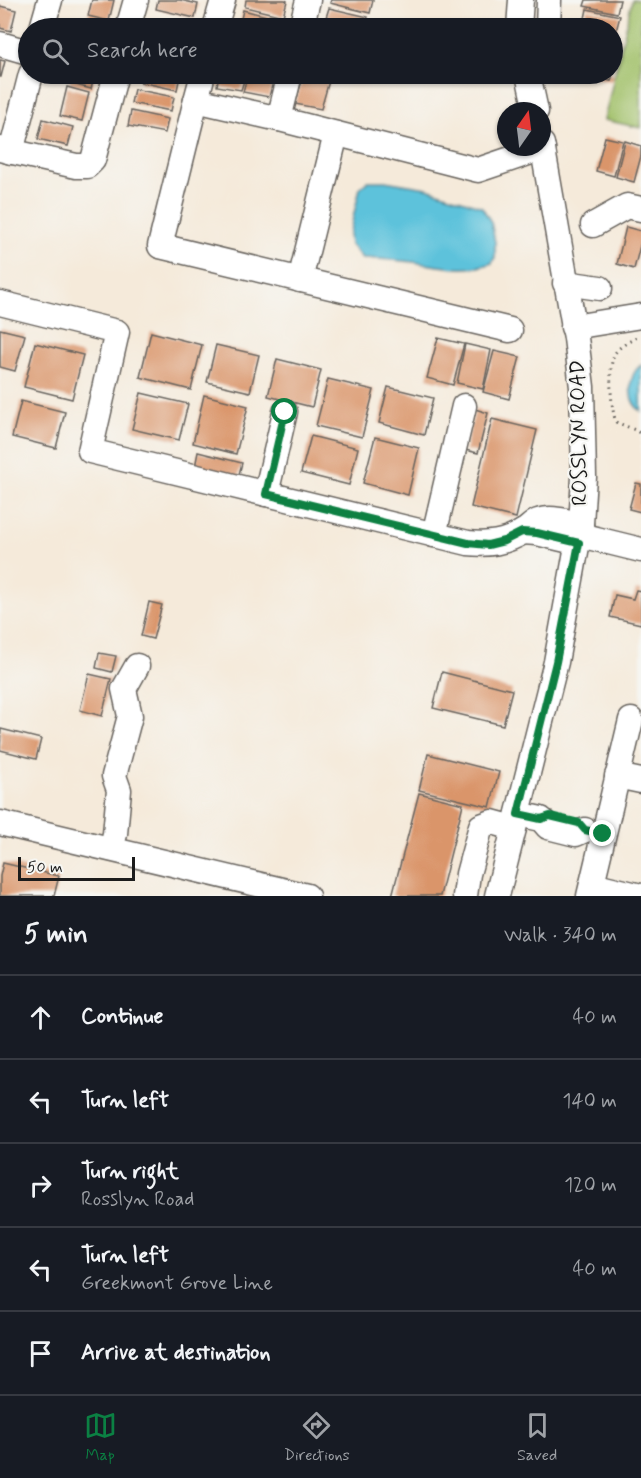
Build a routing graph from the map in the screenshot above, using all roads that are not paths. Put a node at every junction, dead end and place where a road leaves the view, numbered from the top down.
1 (50, 0) edge
2 (136, 0) edge
3 (223, 0) edge
4 (308, 0) edge
5 (521, 0) edge
6 (549, 0) edge
7 (45, 18) edge
8 (131, 18) edge
9 (218, 18) edge
10 (304, 18) edge
11 (520, 18) edge
12 (548, 18) edge
13 (0, 44) edge
14 (18, 49) edge
15 (28, 84) edge
16 (113, 84) edge
17 (200, 84) edge
18 (288, 84) edge
19 (196, 100) junction
20 (279, 119) junction
21 (336, 134) junction
22 (5, 151) edge
23 (515, 156) edge
24 (544, 156) edge
25 (641, 208) edge
26 (592, 225) dead end
27 (300, 280) junction
28 (565, 283) junction
29 (600, 288) dead end
30 (0, 303) edge
31 (641, 316) edge
32 (573, 327) junction
33 (510, 330) dead end
34 (464, 406) dead end
35 (285, 412) dead end
36 (266, 494) junction
37 (580, 534) junction
38 (435, 535) junction
39 (641, 550) edge
40 (137, 666) dead end
41 (631, 720) dead end
42 (617, 776) junction
43 (641, 782) edge
44 (524, 820) junction
45 (0, 823) edge
46 (594, 832) junction
47 (111, 849) junction
48 (590, 890) edge
49 (307, 896) edge
50 (465, 896) edge
51 (497, 896) edge
52 (641, 896) edge

1 - 7 street
2 - 8 street
3 - 9 street
4 - 10 street
5 - 11 street
6 - 12 street
13 - 14 street
15 - 22 street
16 - 22 street
17 - 19 street
18 - 20 street
19 - 20 street
19 - 27 street
20 - 21 street
21 - 23 street
21 - 27 street
24 - 28 street, ROSSLYN ROAD
25 - 26 street
27 - 33 street
28 - 29 street
28 - 32 street, ROSSLYN ROAD
30 - 36 street
31 - 32 street
32 - 37 street, ROSSLYN ROAD
34 - 38 street
35 - 36 street
36 - 38 street
37 - 38 street
37 - 39 street
37 - 44 street, ROSSLYN ROAD
40 - 47 street
41 - 42 street
42 - 43 street
42 - 46 street
44 - 46 street
44 - 50 street
44 - 51 street, ROSSLYN ROAD
45 - 47 street
46 - 48 street
47 - 49 street
48 - 52 street

